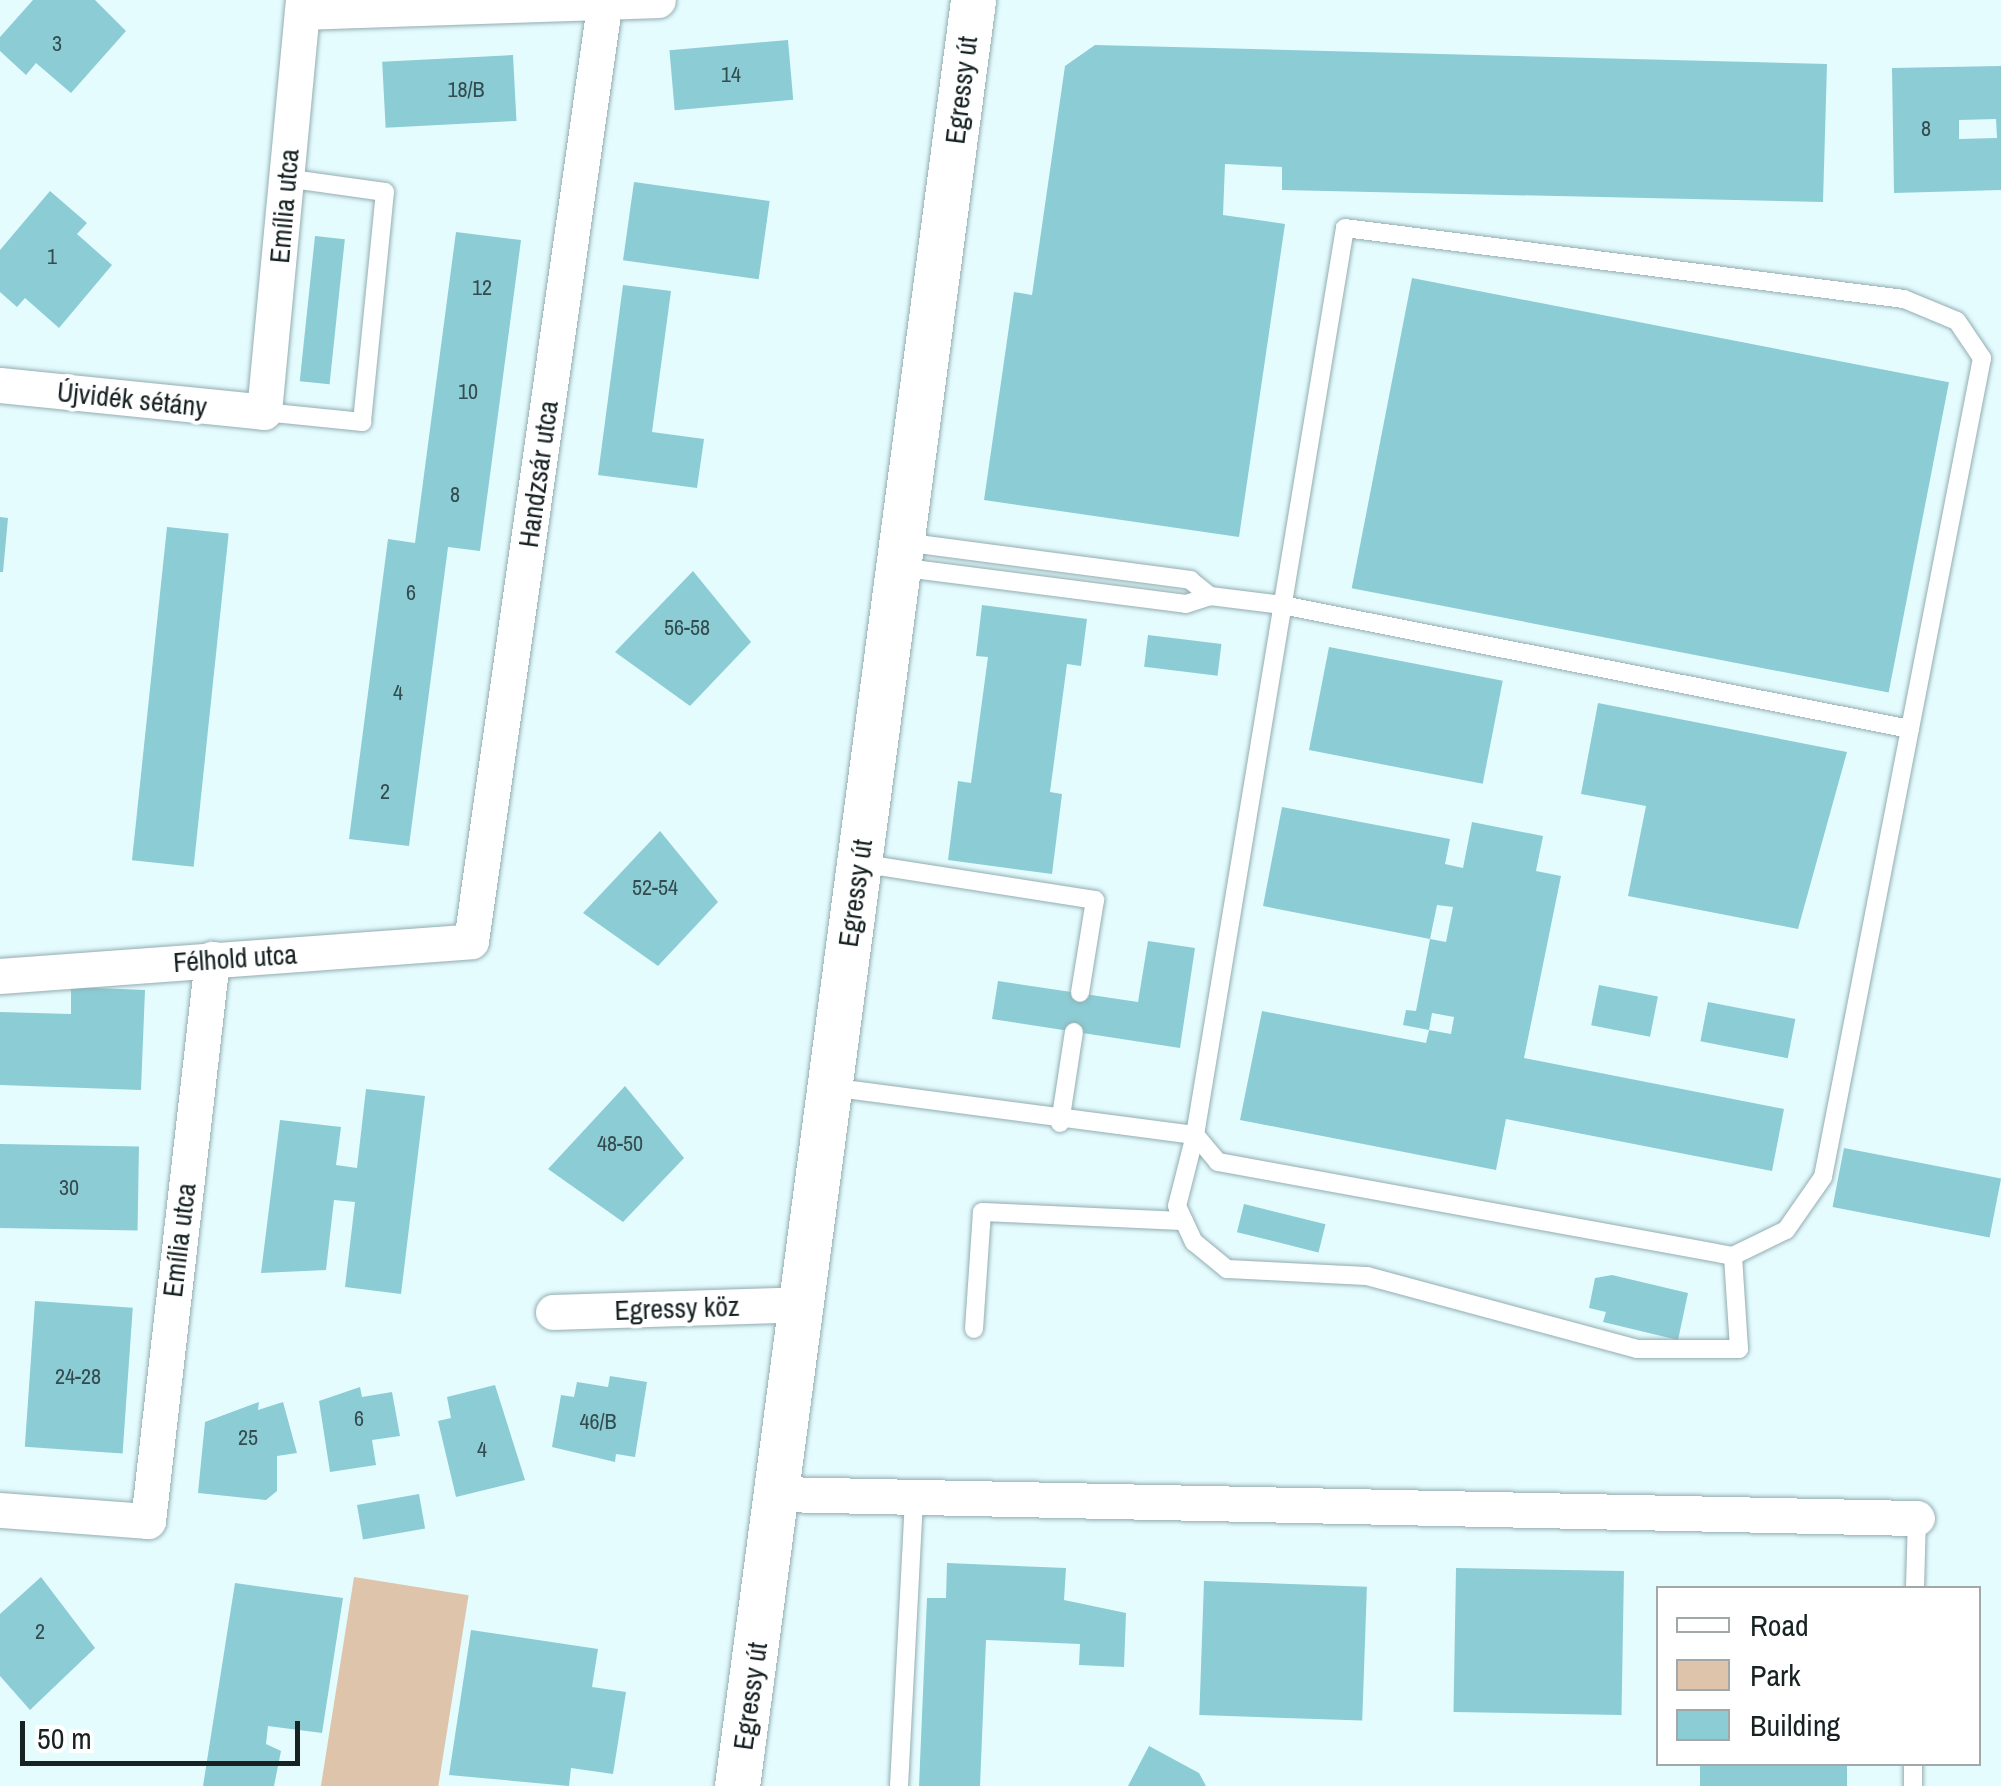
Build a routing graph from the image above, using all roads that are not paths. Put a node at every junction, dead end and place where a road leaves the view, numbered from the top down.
1 (658, 0) edge
2 (973, 0) edge
3 (303, 6) edge
4 (604, 6) junction
5 (286, 178) junction
6 (0, 385) edge
7 (264, 412) junction
8 (900, 554) junction
9 (1282, 605) junction
10 (1910, 728) junction
11 (859, 863) junction
12 (471, 941) joint
13 (212, 959) junction
14 (0, 976) edge
15 (1080, 993) dead end
16 (1074, 1032) dead end
17 (830, 1087) junction
18 (1060, 1123) junction
19 (1195, 1135) junction
20 (1184, 1220) junction
21 (1734, 1256) junction
22 (801, 1304) junction
23 (553, 1312) dead end
24 (974, 1329) dead end
25 (778, 1494) junction
26 (914, 1496) junction
27 (0, 1510) edge
28 (1917, 1518) joint
29 (1915, 1586) edge
30 (737, 1786) edge
31 (900, 1786) edge

1 - 4 street
2 - 8 street, Egressy út
3 - 4 street
3 - 5 street, Emília utca
4 - 12 street, Handzsár utca
5 - 7 street, Emília utca
5 - 7 lane
6 - 7 street, Újvidék sétány
8 - 9 lane
8 - 11 street, Egressy út
9 - 10 lane
9 - 10 lane
9 - 19 lane
10 - 21 lane
11 - 15 lane
11 - 17 street, Egressy út
12 - 13 street, Félhold utca
13 - 14 street, Félhold utca
13 - 27 street, Emília utca
16 - 18 lane
17 - 18 lane
17 - 22 street, Egressy út
18 - 19 lane
19 - 20 lane
19 - 21 lane
20 - 21 lane
20 - 24 lane
22 - 23 street, Egressy köz
22 - 25 street, Egressy út
25 - 26 street
25 - 30 street, Egressy út
26 - 28 street
26 - 31 lane
28 - 29 lane

